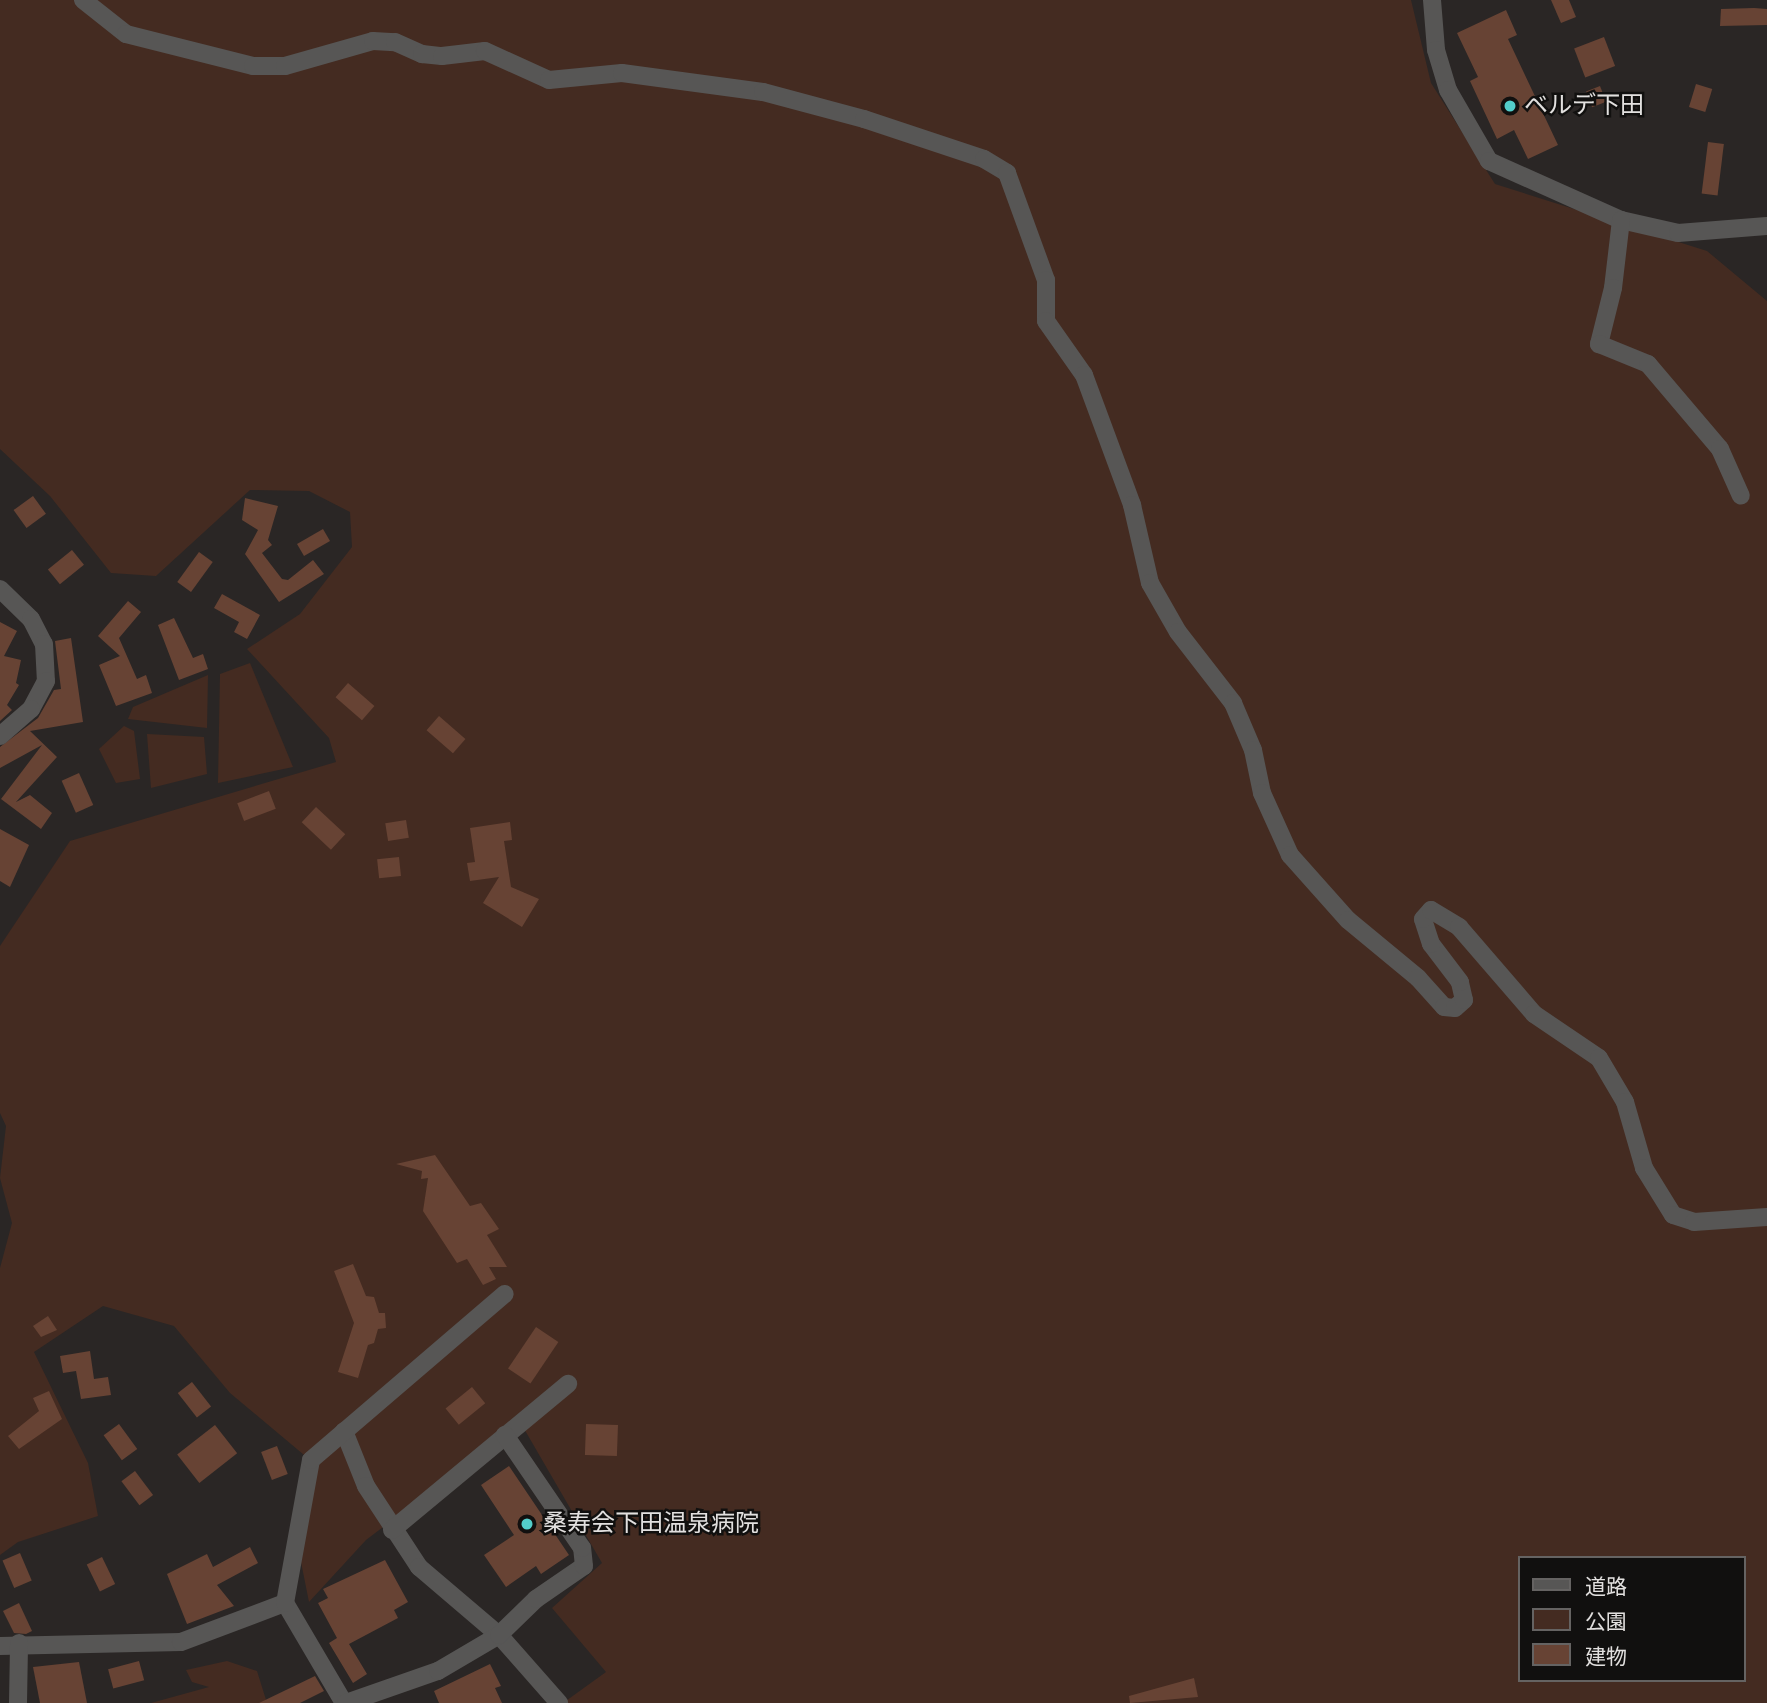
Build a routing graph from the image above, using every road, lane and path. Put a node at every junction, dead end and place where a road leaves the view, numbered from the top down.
1 (83, 0) edge
2 (1432, 0) edge
3 (1622, 220) junction
4 (1767, 226) edge
5 (1741, 496) dead end
6 (0, 589) edge
7 (0, 736) edge
8 (1767, 1217) edge
9 (505, 1294) dead end
10 (568, 1384) dead end
11 (344, 1431) junction
12 (505, 1435) junction
13 (392, 1530) junction
14 (285, 1603) junction
15 (499, 1635) junction
16 (19, 1643) junction
17 (0, 1647) edge
18 (18, 1703) edge
19 (345, 1703) edge
20 (559, 1703) edge

1 - 8 street
2 - 3 street
3 - 4 street
3 - 5 street
6 - 7 street
9 - 11 street
10 - 12 street
11 - 13 street
11 - 14 street
12 - 13 street
12 - 15 street
13 - 15 street
14 - 16 street
14 - 19 street
15 - 19 street
15 - 20 street
16 - 17 street
16 - 18 street

